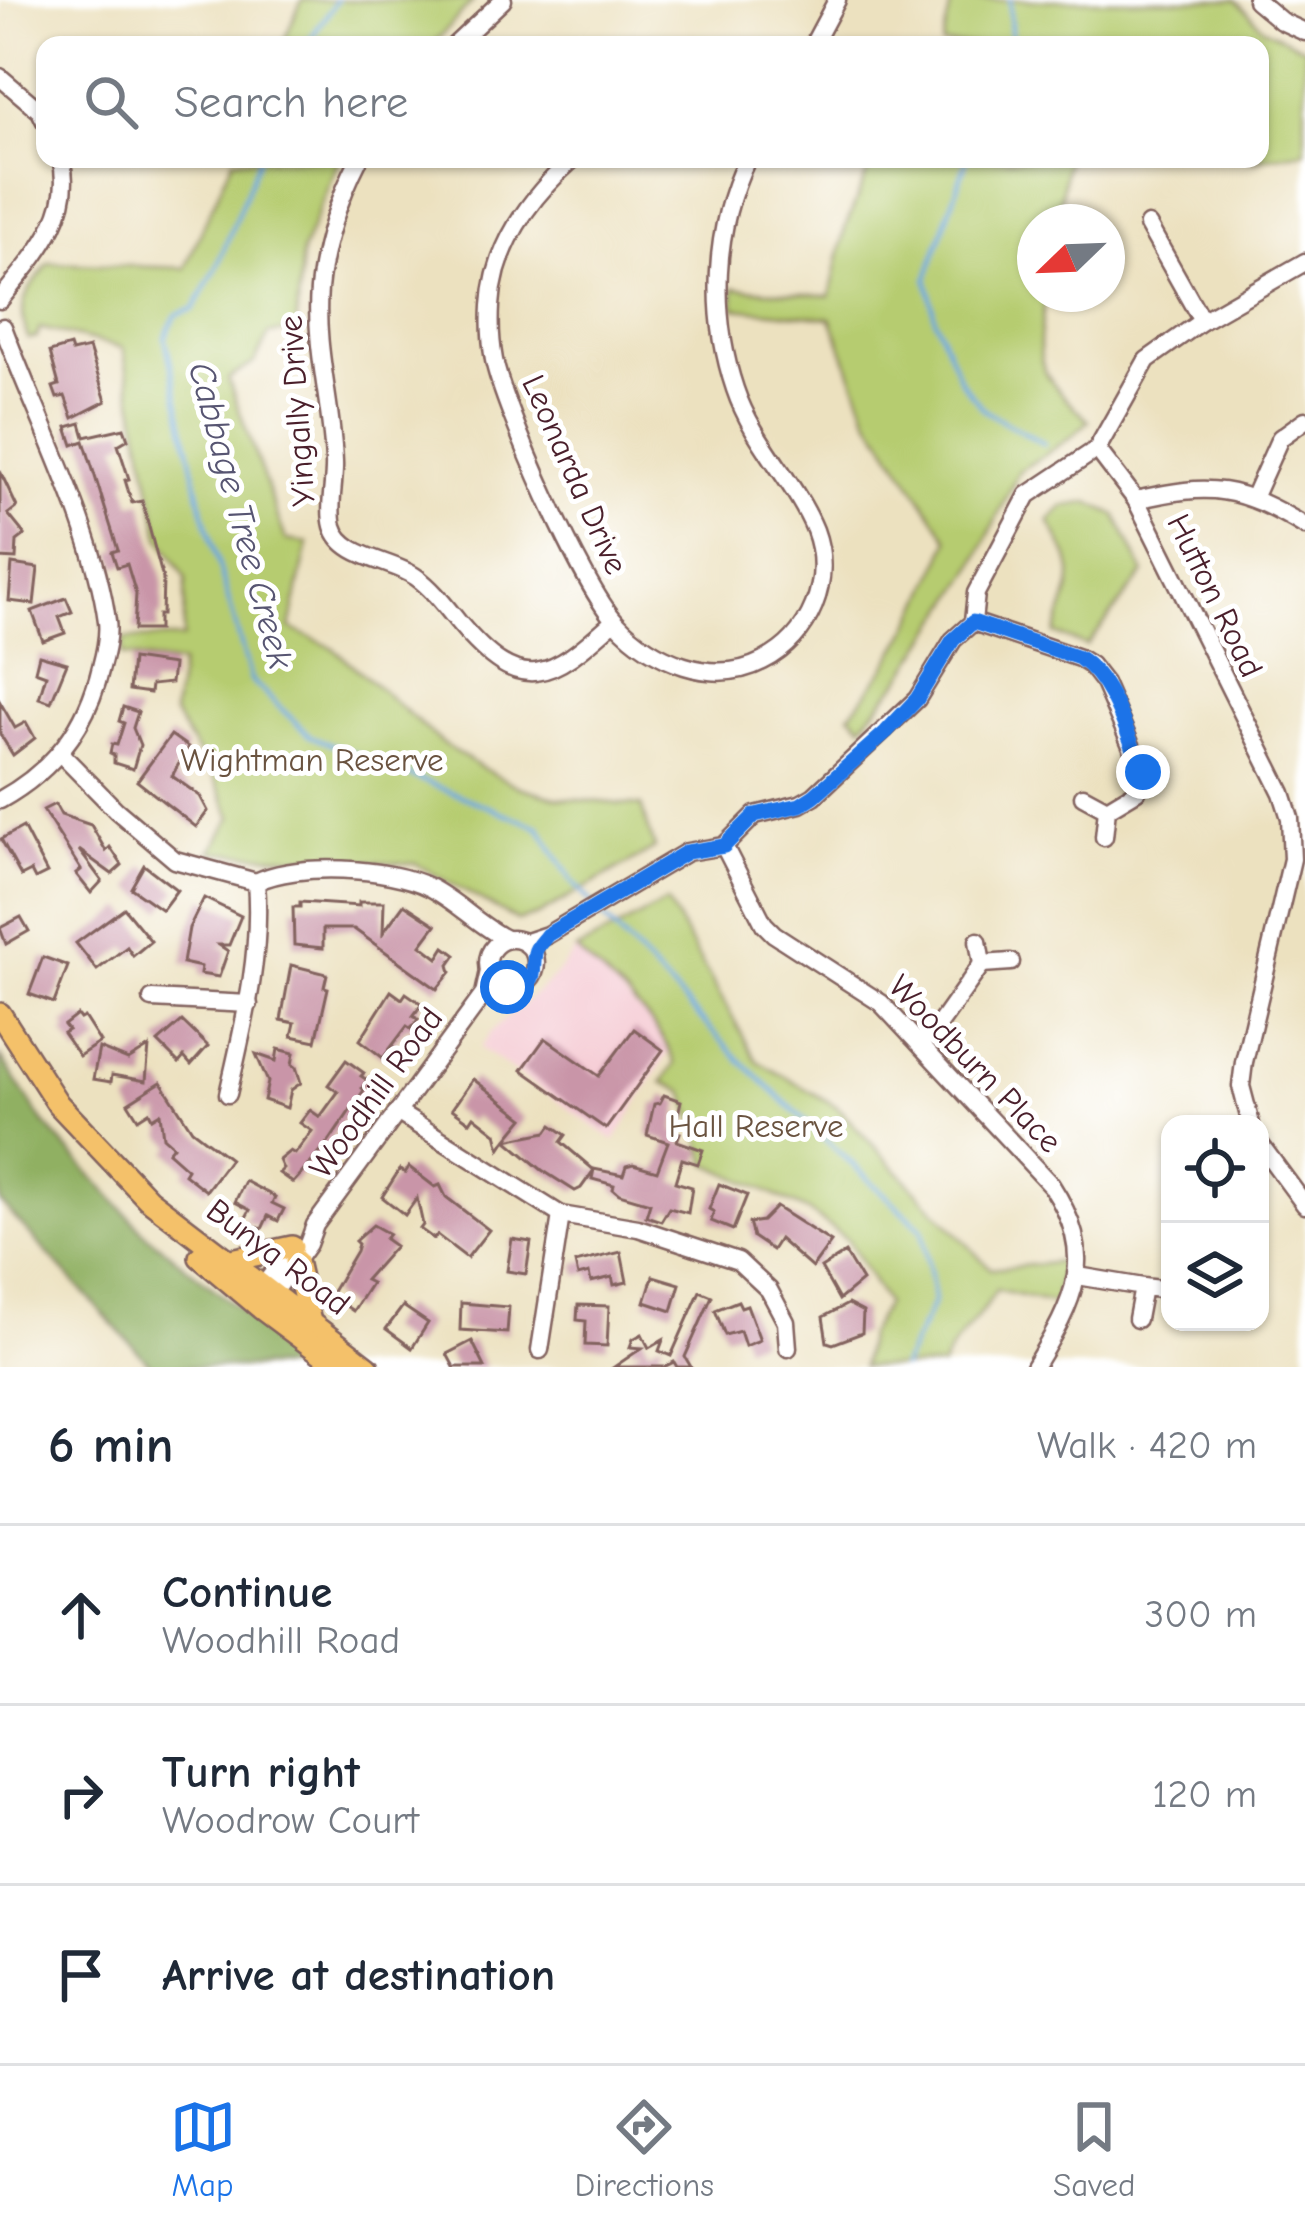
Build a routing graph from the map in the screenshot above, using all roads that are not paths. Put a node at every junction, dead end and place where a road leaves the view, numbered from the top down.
1 (503, 0) edge
2 (837, 0) edge
3 (1256, 0) edge
4 (1305, 32) edge
5 (465, 36) edge
6 (818, 36) edge
7 (0, 76) edge
8 (36, 108) edge
9 (64, 168) edge
10 (356, 168) edge
11 (564, 168) edge
12 (743, 168) edge
13 (1148, 224) dead end
14 (1305, 262) edge
15 (0, 300) edge
16 (1202, 321) junction
17 (2, 329) edge
18 (1305, 420) edge
19 (1097, 449) junction
20 (1254, 496) junction
21 (1136, 500) junction
22 (1305, 526) edge
23 (614, 621) junction
24 (973, 622) junction
25 (61, 754) junction
26 (1083, 796) dead end
27 (0, 800) edge
28 (1108, 809) junction
29 (1104, 837) dead end
30 (724, 846) junction
31 (256, 882) junction
32 (978, 941) dead end
33 (499, 944) junction
34 (531, 948) junction
35 (1011, 962) dead end
36 (982, 964) junction
37 (495, 978) junction
38 (152, 999) dead end
39 (249, 1004) junction
40 (0, 1015) edge
41 (921, 1042) junction
42 (228, 1094) dead end
43 (398, 1112) junction
44 (1249, 1115) edge
45 (1269, 1156) edge
46 (148, 1199) junction
47 (1305, 1205) edge
48 (561, 1215) junction
49 (294, 1254) junction
50 (227, 1261) junction
51 (1078, 1276) junction
52 (262, 1298) junction
53 (1137, 1319) dead end
54 (310, 1322) junction
55 (788, 1348) dead end
56 (540, 1350) dead end
57 (340, 1367) edge
58 (368, 1367) edge
59 (1034, 1367) edge

1 - 5 street
2 - 6 street
3 - 4 street
7 - 8 street
9 - 15 street
10 - 23 street, Yingally Drive
11 - 23 street, Leonarda Drive
12 - 23 street, Leonarda Drive
13 - 16 street
14 - 16 street
15 - 17 street
16 - 19 street
17 - 25 street
18 - 20 street
19 - 21 street, Hutton Road
19 - 24 street, Woodhill Road
20 - 21 street
20 - 22 street
21 - 44 street, Hutton Road
24 - 28 street
24 - 30 street, Woodhill Road
25 - 27 street
25 - 31 street
26 - 28 street
28 - 29 street
30 - 34 street, Woodhill Road
30 - 41 street, Woodburn Place
31 - 33 street
31 - 39 street
32 - 36 street
33 - 34 street, Woodhill Road
33 - 37 street
34 - 37 street, Woodhill Road
35 - 36 street
36 - 41 street
37 - 43 street, Woodhill Road
38 - 39 street
39 - 42 street
40 - 46 main road, Bunya Road
41 - 51 street, Woodburn Place
43 - 48 street
43 - 49 street, Woodhill Road
45 - 47 street
46 - 50 main road, Bunya Road
46 - 52 main road, Bunya Road
48 - 55 street
48 - 56 street
49 - 50 main road
49 - 52 street, Woodhill Road
49 - 54 main road
50 - 52 main road, Bunya Road
51 - 53 street
51 - 59 street
52 - 54 main road, Bunya Road
52 - 57 main road, Bunya Road
54 - 58 main road, Bunya Road

